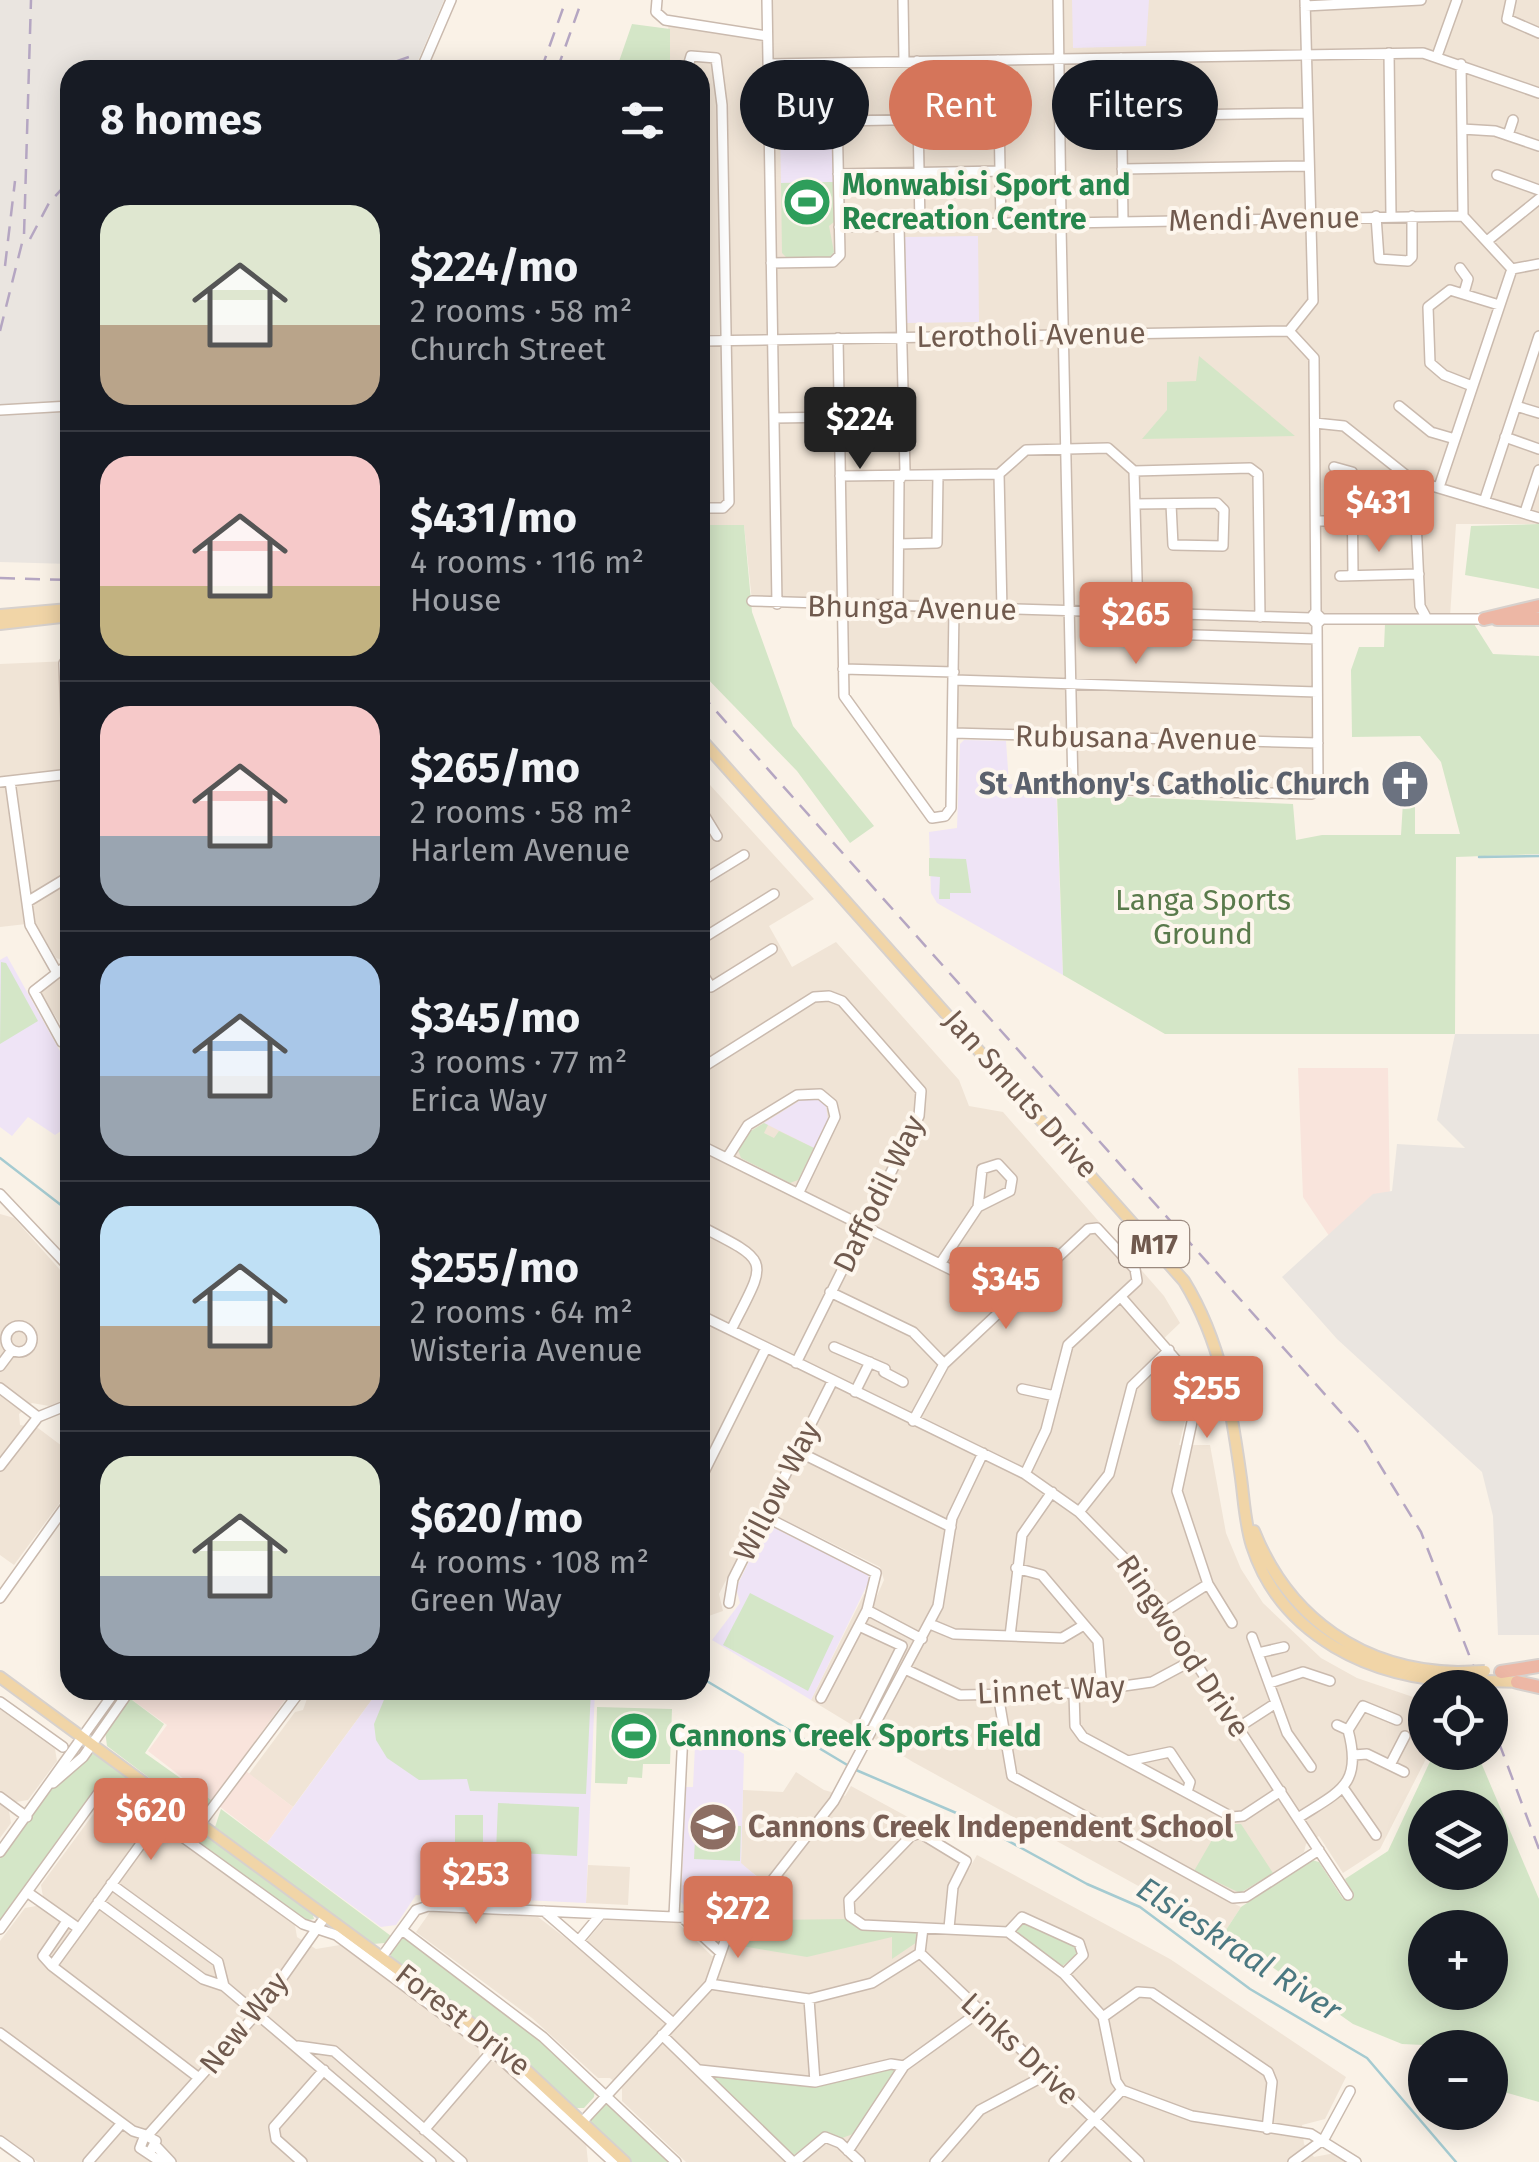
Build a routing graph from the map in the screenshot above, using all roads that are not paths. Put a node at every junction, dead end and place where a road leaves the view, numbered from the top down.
1 (451, 0) edge
2 (657, 0) edge
3 (766, 0) edge
4 (903, 0) edge
5 (1058, 0) edge
6 (1421, 0) edge
7 (1457, 0) edge
8 (1511, 0) edge
9 (1305, 3) edge
10 (1539, 33) edge
11 (767, 36) junction
12 (1389, 53) junction
13 (1306, 55) junction
14 (1437, 56) junction
15 (1121, 58) joint
16 (1060, 59) junction
17 (425, 60) edge
18 (690, 60) edge
19 (768, 60) edge
20 (904, 60) edge
21 (998, 60) edge
22 (1460, 64) junction
23 (1539, 93) edge
24 (1307, 113) junction
25 (1218, 114) edge
26 (1514, 120) dead end
27 (1462, 129) junction
28 (1508, 135) junction
29 (1539, 146) edge
30 (769, 150) edge
31 (838, 150) edge
32 (919, 150) edge
33 (1000, 150) edge
34 (1122, 150) edge
35 (1307, 166) junction
36 (1122, 169) junction
37 (1000, 171) junction
38 (919, 172) junction
39 (838, 174) junction
40 (1497, 175) dead end
41 (1539, 190) edge
42 (1539, 199) edge
43 (1376, 216) junction
44 (1391, 216) junction
45 (1412, 216) junction
46 (1463, 216) junction
47 (1308, 218) junction
48 (1061, 222) junction
49 (1123, 222) junction
50 (1001, 224) junction
51 (899, 226) junction
52 (920, 226) junction
53 (839, 227) junction
54 (1487, 242) junction
55 (771, 263) junction
56 (1539, 264) edge
57 (1460, 268) dead end
58 (1512, 268) junction
59 (1464, 293) junction
60 (1499, 306) junction
61 (1289, 331) junction
62 (1064, 334) junction
63 (1539, 336) edge
64 (902, 337) junction
65 (838, 338) junction
66 (726, 340) junction
67 (772, 340) junction
68 (710, 341) edge
69 (1536, 356) edge
70 (1526, 376) junction
71 (1539, 380) edge
72 (1472, 386) junction
73 (1399, 406) dead end
74 (1516, 406) junction
75 (60, 407) edge
76 (0, 410) edge
77 (1539, 413) edge
78 (840, 417) junction
79 (774, 418) junction
80 (1315, 422) junction
81 (1506, 437) junction
82 (1454, 440) junction
83 (1066, 448) junction
84 (1539, 448) edge
85 (1334, 468) dead end
86 (1539, 470) edge
87 (1134, 471) junction
88 (999, 474) junction
89 (938, 475) junction
90 (840, 476) junction
91 (902, 476) junction
92 (1439, 487) junction
93 (1484, 499) junction
94 (1135, 504) junction
95 (1170, 504) junction
96 (710, 508) edge
97 (1525, 512) junction
98 (1539, 518) edge
99 (1353, 520) junction
100 (1316, 521) junction
101 (899, 544) junction
102 (1418, 574) junction
103 (1354, 575) junction
104 (1340, 576) dead end
105 (752, 601) dead end
106 (777, 604) junction
107 (842, 606) junction
108 (1539, 606) edge
109 (898, 607) junction
110 (954, 609) junction
111 (1002, 610) junction
112 (1069, 612) junction
113 (60, 613) edge
114 (60, 614) edge
115 (1138, 614) junction
116 (0, 616) edge
117 (1260, 617) junction
118 (1317, 618) junction
119 (1427, 619) junction
120 (1484, 619) junction
121 (1539, 621) edge
122 (0, 624) edge
123 (1136, 634) dead end
124 (1317, 639) junction
125 (843, 669) junction
126 (954, 676) junction
127 (1070, 684) junction
128 (1317, 692) junction
129 (953, 733) junction
130 (1071, 736) junction
131 (1318, 742) junction
132 (710, 749) edge
133 (60, 775) edge
134 (5, 782) edge
135 (710, 824) edge
136 (717, 836) dead end
137 (744, 855) dead end
138 (710, 876) edge
139 (60, 882) edge
140 (774, 894) dead end
141 (27, 902) junction
142 (710, 934) edge
143 (772, 949) dead end
144 (60, 969) edge
145 (56, 971) junction
146 (710, 985) edge
147 (60, 1032) edge
148 (710, 1063) edge
149 (710, 1150) edge
150 (727, 1158) junction
151 (799, 1192) junction
152 (0, 1194) edge
153 (10, 1201) junction
154 (978, 1207) junction
155 (0, 1213) edge
156 (864, 1227) junction
157 (710, 1231) edge
158 (60, 1257) edge
159 (940, 1264) junction
160 (830, 1292) junction
161 (1122, 1297) junction
162 (1003, 1309) junction
163 (710, 1320) edge
164 (730, 1330) junction
165 (834, 1347) dead end
166 (766, 1348) junction
167 (12, 1350) dead end
168 (1169, 1350) junction
169 (796, 1362) junction
170 (870, 1362) junction
171 (944, 1364) junction
172 (0, 1366) edge
173 (832, 1380) junction
174 (903, 1382) dead end
175 (0, 1388) edge
176 (1022, 1389) dead end
177 (855, 1392) junction
178 (1054, 1396) junction
179 (60, 1408) edge
180 (38, 1417) junction
181 (913, 1421) junction
182 (796, 1451) junction
183 (983, 1453) junction
184 (710, 1460) edge
185 (0, 1466) edge
186 (1025, 1474) junction
187 (1052, 1492) junction
188 (1080, 1512) junction
189 (60, 1514) edge
190 (764, 1516) junction
191 (950, 1527) junction
192 (1016, 1568) junction
193 (1208, 1584) junction
194 (0, 1598) edge
195 (729, 1603) dead end
196 (868, 1610) junction
197 (1164, 1612) junction
198 (1232, 1623) dead end
199 (930, 1624) junction
200 (1084, 1625) junction
201 (860, 1626) junction
202 (1010, 1636) junction
203 (1252, 1637) dead end
204 (922, 1640) junction
205 (1284, 1647) dead end
206 (1258, 1653) junction
207 (1195, 1659) junction
208 (1539, 1669) edge
209 (907, 1670) junction
210 (1508, 1671) edge
211 (1408, 1673) edge
212 (0, 1677) edge
213 (1508, 1680) edge
214 (1330, 1681) dead end
215 (1516, 1682) joint
216 (1270, 1683) junction
217 (1539, 1684) edge
218 (1102, 1691) junction
219 (1074, 1693) junction
220 (998, 1694) junction
221 (821, 1698) dead end
222 (109, 1700) edge
223 (123, 1700) edge
224 (294, 1700) edge
225 (0, 1702) edge
226 (1276, 1703) junction
227 (1397, 1720) dead end
228 (864, 1722) dead end
229 (1337, 1725) dead end
230 (1239, 1727) junction
231 (1348, 1730) junction
232 (683, 1733) dead end
233 (82, 1736) junction
234 (1405, 1736) dead end
235 (93, 1744) junction
236 (63, 1748) dead end
237 (1354, 1755) junction
238 (1128, 1761) junction
239 (1390, 1765) junction
240 (1311, 1767) dead end
241 (1404, 1772) dead end
242 (52, 1784) junction
243 (228, 1789) junction
244 (1344, 1789) junction
245 (1187, 1792) junction
246 (1281, 1792) junction
247 (0, 1797) edge
248 (1375, 1810) dead end
249 (1364, 1816) junction
250 (26, 1817) junction
251 (1298, 1818) junction
252 (159, 1820) junction
253 (201, 1824) junction
254 (215, 1834) junction
255 (1376, 1835) dead end
256 (1319, 1850) junction
257 (0, 1852) edge
258 (111, 1884) junction
259 (27, 1892) junction
260 (1348, 1895) dead end
261 (98, 1902) junction
262 (544, 1911) junction
263 (601, 1914) junction
264 (678, 1916) junction
265 (325, 1917) junction
266 (740, 1920) junction
267 (67, 1921) junction
268 (78, 1928) junction
269 (317, 1928) junction
270 (923, 1928) junction
271 (949, 1928) junction
272 (0, 1929) edge
273 (402, 1930) junction
274 (1008, 1932) junction
275 (580, 1939) junction
276 (720, 1952) junction
277 (920, 1953) junction
278 (381, 1958) junction
279 (52, 1966) junction
280 (1064, 1974) junction
281 (710, 1984) junction
282 (224, 1986) junction
283 (809, 1999) junction
284 (258, 2012) junction
285 (979, 2012) junction
286 (1103, 2018) junction
287 (673, 2023) junction
288 (0, 2033) edge
289 (662, 2035) junction
290 (297, 2046) junction
291 (492, 2051) junction
292 (904, 2066) junction
293 (324, 2070) junction
294 (700, 2070) junction
295 (1046, 2075) junction
296 (199, 2078) junction
297 (815, 2082) junction
298 (1122, 2090) junction
299 (1350, 2092) dead end
300 (605, 2094) junction
301 (581, 2119) junction
302 (1095, 2120) junction
303 (122, 2123) junction
304 (1267, 2129) junction
305 (424, 2130) junction
306 (1324, 2138) junction
307 (0, 2141) edge
308 (602, 2146) junction
309 (147, 2147) edge
310 (848, 2151) junction
311 (610, 2159) edge
312 (29, 2162) edge
313 (88, 2162) edge
314 (161, 2162) edge
315 (171, 2162) edge
316 (302, 2162) edge
317 (432, 2162) edge
318 (462, 2162) edge
319 (592, 2162) edge
320 (625, 2162) edge
321 (676, 2162) edge
322 (794, 2162) edge
323 (860, 2162) edge
324 (935, 2162) edge
325 (1054, 2162) edge
326 (1139, 2162) edge
327 (1293, 2162) edge
328 (1356, 2162) edge

1 - 17 street
2 - 11 street
3 - 11 street
4 - 20 street
5 - 16 street
6 - 9 street
7 - 14 street
8 - 10 street
9 - 13 street
11 - 19 street
12 - 13 street
12 - 14 street
12 - 44 street
13 - 15 street
13 - 24 street
14 - 22 street
15 - 16 street
16 - 21 street
16 - 48 street
18 - 66 street
22 - 23 street
22 - 27 street
24 - 25 street
24 - 35 street
26 - 28 street
27 - 28 street
27 - 46 street
28 - 29 street
30 - 55 street
31 - 39 street
32 - 38 street
33 - 37 street
34 - 36 street
35 - 36 street
35 - 47 street
36 - 49 street
37 - 38 street
37 - 50 street
38 - 39 street
38 - 52 street
39 - 53 street
40 - 41 street
42 - 54 street
43 - 44 street, Mendi Avenue
43 - 45 street
43 - 47 street, Mendi Avenue
44 - 45 street, Mendi Avenue
45 - 46 street, Mendi Avenue
46 - 54 street
47 - 49 street, Mendi Avenue
47 - 61 street
48 - 49 street, Mendi Avenue
48 - 50 street, Mendi Avenue
48 - 62 street
50 - 52 street, Mendi Avenue
51 - 52 street, Mendi Avenue
51 - 53 street, Mendi Avenue
51 - 64 street
53 - 55 street
54 - 58 street
55 - 67 street
56 - 58 street
57 - 59 street
58 - 60 street
59 - 60 street
59 - 72 street
60 - 72 street
61 - 62 street, Lerotholi Avenue
61 - 80 street
62 - 64 street, Lerotholi Avenue
62 - 83 street
63 - 69 street
64 - 65 street, Lerotholi Avenue
64 - 91 street
65 - 67 street, Lerotholi Avenue
65 - 78 street
66 - 67 street, Lerotholi Avenue
66 - 68 street, Lerotholi Avenue
66 - 96 street
67 - 79 street
69 - 70 street
70 - 71 street
70 - 74 street
72 - 82 street
73 - 82 street
74 - 77 street
74 - 81 street
75 - 76 street
78 - 79 street
78 - 90 street
79 - 106 street
80 - 92 street
80 - 100 street
81 - 84 street
81 - 93 street
82 - 92 street
83 - 87 street
83 - 88 street
83 - 112 street
85 - 99 street
86 - 97 street
87 - 94 street
87 - 117 street
88 - 89 street
88 - 111 street
89 - 91 street
89 - 101 street
90 - 91 street
90 - 107 street
91 - 101 street
92 - 93 street
93 - 97 street
94 - 95 street
94 - 115 street
95 - 95 street
97 - 98 street
99 - 100 street
99 - 102 street
99 - 103 street
100 - 118 street
101 - 109 street
102 - 103 street
102 - 119 street
103 - 104 street
105 - 106 street, Bhunga Avenue
106 - 107 street, Bhunga Avenue
107 - 109 street, Bhunga Avenue
107 - 125 street
108 - 120 highway
109 - 110 street, Bhunga Avenue
110 - 111 street, Bhunga Avenue
110 - 126 street
111 - 112 street, Bhunga Avenue
112 - 115 street, Bhunga Avenue
112 - 127 street
113 - 116 main road
114 - 122 main road
115 - 117 street, Bhunga Avenue
117 - 118 street, Bhunga Avenue
118 - 119 street, Bhunga Avenue
118 - 124 street
119 - 120 street, Bhunga Avenue
120 - 121 highway
123 - 124 street
124 - 128 street
125 - 126 street
125 - 129 street
126 - 127 street
126 - 129 street
127 - 128 street
127 - 130 street
128 - 131 street
129 - 130 street, Rubusana Avenue
130 - 131 street, Rubusana Avenue
130 - 131 street
132 - 211 main road, Jan Smuts Drive / M17, bridge
133 - 134 street
134 - 141 street
135 - 136 street
137 - 138 street
139 - 141 street
140 - 142 street
141 - 145 street
143 - 146 street
144 - 145 street
145 - 147 street
148 - 156 street, Daffodil Way
149 - 150 street
150 - 151 street
150 - 151 street
151 - 156 street
152 - 153 street
153 - 155 street
153 - 158 street
154 - 154 street
154 - 159 street
156 - 159 street
156 - 160 street, Daffodil Way
157 - 164 street
159 - 162 street
160 - 169 street, Daffodil Way
160 - 171 street
161 - 162 street
161 - 168 street
161 - 178 street
162 - 171 street
163 - 164 street, Ringwood Drive
164 - 166 street, Ringwood Drive
165 - 170 street
166 - 169 street, Ringwood Drive
166 - 184 street
167 - 172 street
168 - 188 street
168 - 193 street
169 - 173 street, Ringwood Drive
170 - 174 street
170 - 177 street
171 - 181 street
173 - 177 street, Ringwood Drive
173 - 182 street, Willow Way
175 - 180 street
176 - 178 street
177 - 181 street, Ringwood Drive
178 - 186 street
179 - 180 street
180 - 185 street
181 - 183 street, Ringwood Drive
182 - 190 street, Willow Way
182 - 191 street
183 - 186 street, Ringwood Drive
183 - 191 street
186 - 187 street, Ringwood Drive
187 - 188 street, Ringwood Drive
187 - 192 street
188 - 197 street, Ringwood Drive
189 - 194 street
190 - 195 street, Willow Way
190 - 196 street
191 - 199 street
192 - 200 street
192 - 202 street
193 - 197 street
193 - 198 street
196 - 201 street
196 - 204 street
197 - 207 street, Ringwood Drive
199 - 202 street
199 - 204 street
200 - 202 street
200 - 218 street
201 - 221 street
201 - 228 street
203 - 206 street
204 - 209 street
205 - 206 street
206 - 216 street
207 - 218 street, Linnet Way
207 - 230 street, Ringwood Drive
208 - 210 highway
209 - 220 street, Linnet Way
209 - 266 street
212 - 233 main road, Forest Drive
213 - 215 main road, Jan Smuts Drive / M17
214 - 216 street
215 - 217 highway
216 - 226 street
218 - 219 street, Linnet Way
219 - 220 street, Linnet Way
219 - 238 street
220 - 256 street
222 - 233 street
223 - 235 street
224 - 243 street
225 - 236 street
226 - 230 street
226 - 240 street
227 - 231 street
229 - 231 street
230 - 246 street, Ringwood Drive
231 - 237 street
232 - 264 street
233 - 235 main road, Forest Drive
233 - 242 street
234 - 239 street
235 - 242 street
235 - 253 main road, Forest Drive
237 - 239 street
237 - 244 street
238 - 245 street
238 - 245 street
239 - 241 street
242 - 250 street
243 - 253 street
243 - 254 street
244 - 249 street
244 - 251 street
245 - 246 street
246 - 251 street, Ringwood Drive
247 - 250 street
248 - 249 street
249 - 255 street
250 - 257 street
251 - 256 street, Ringwood Drive
252 - 258 street
252 - 259 street
252 - 269 street
253 - 254 main road, Forest Drive
254 - 265 main road, Forest Drive
256 - 260 street, Ringwood Drive
258 - 261 street
258 - 282 street
259 - 267 street
259 - 272 street
261 - 268 street
261 - 282 street
262 - 263 street
262 - 273 street
262 - 275 street
263 - 264 street
263 - 275 street
264 - 266 street
264 - 276 street
265 - 269 street, New Way
265 - 278 main road, Forest Drive
266 - 276 street
267 - 268 street
267 - 279 street
268 - 279 street
269 - 284 street, New Way
269 - 291 street
270 - 271 street
270 - 271 street
270 - 277 street
271 - 274 street
273 - 278 street
273 - 300 street
274 - 280 street
274 - 280 street
275 - 287 street
276 - 281 street
277 - 283 street
277 - 285 street, Links Drive
278 - 301 main road, Forest Drive
279 - 296 street
280 - 286 street
281 - 283 street
281 - 287 street
282 - 284 street
283 - 297 street
284 - 290 street
284 - 296 street, New Way
285 - 292 street
285 - 295 street, Links Drive
286 - 298 street
286 - 304 street
287 - 289 street
288 - 303 street
289 - 294 street
289 - 300 street
290 - 293 street
290 - 305 street
291 - 305 street
291 - 308 street
292 - 297 street
292 - 310 street
293 - 316 street
293 - 317 street
294 - 297 street
294 - 322 street
295 - 302 street, Links Drive
295 - 324 street
296 - 309 street, New Way
298 - 302 street
298 - 304 street
299 - 306 street
300 - 301 street
300 - 321 street
301 - 308 main road, Forest Drive
302 - 325 street
302 - 326 street, Links Drive
303 - 309 street
303 - 313 street
304 - 306 street
305 - 318 street
306 - 327 street
306 - 328 street
307 - 312 street
308 - 311 main road, Forest Drive
308 - 319 street
309 - 314 street
309 - 315 street
310 - 322 street
310 - 323 street
311 - 320 main road, Forest Drive

